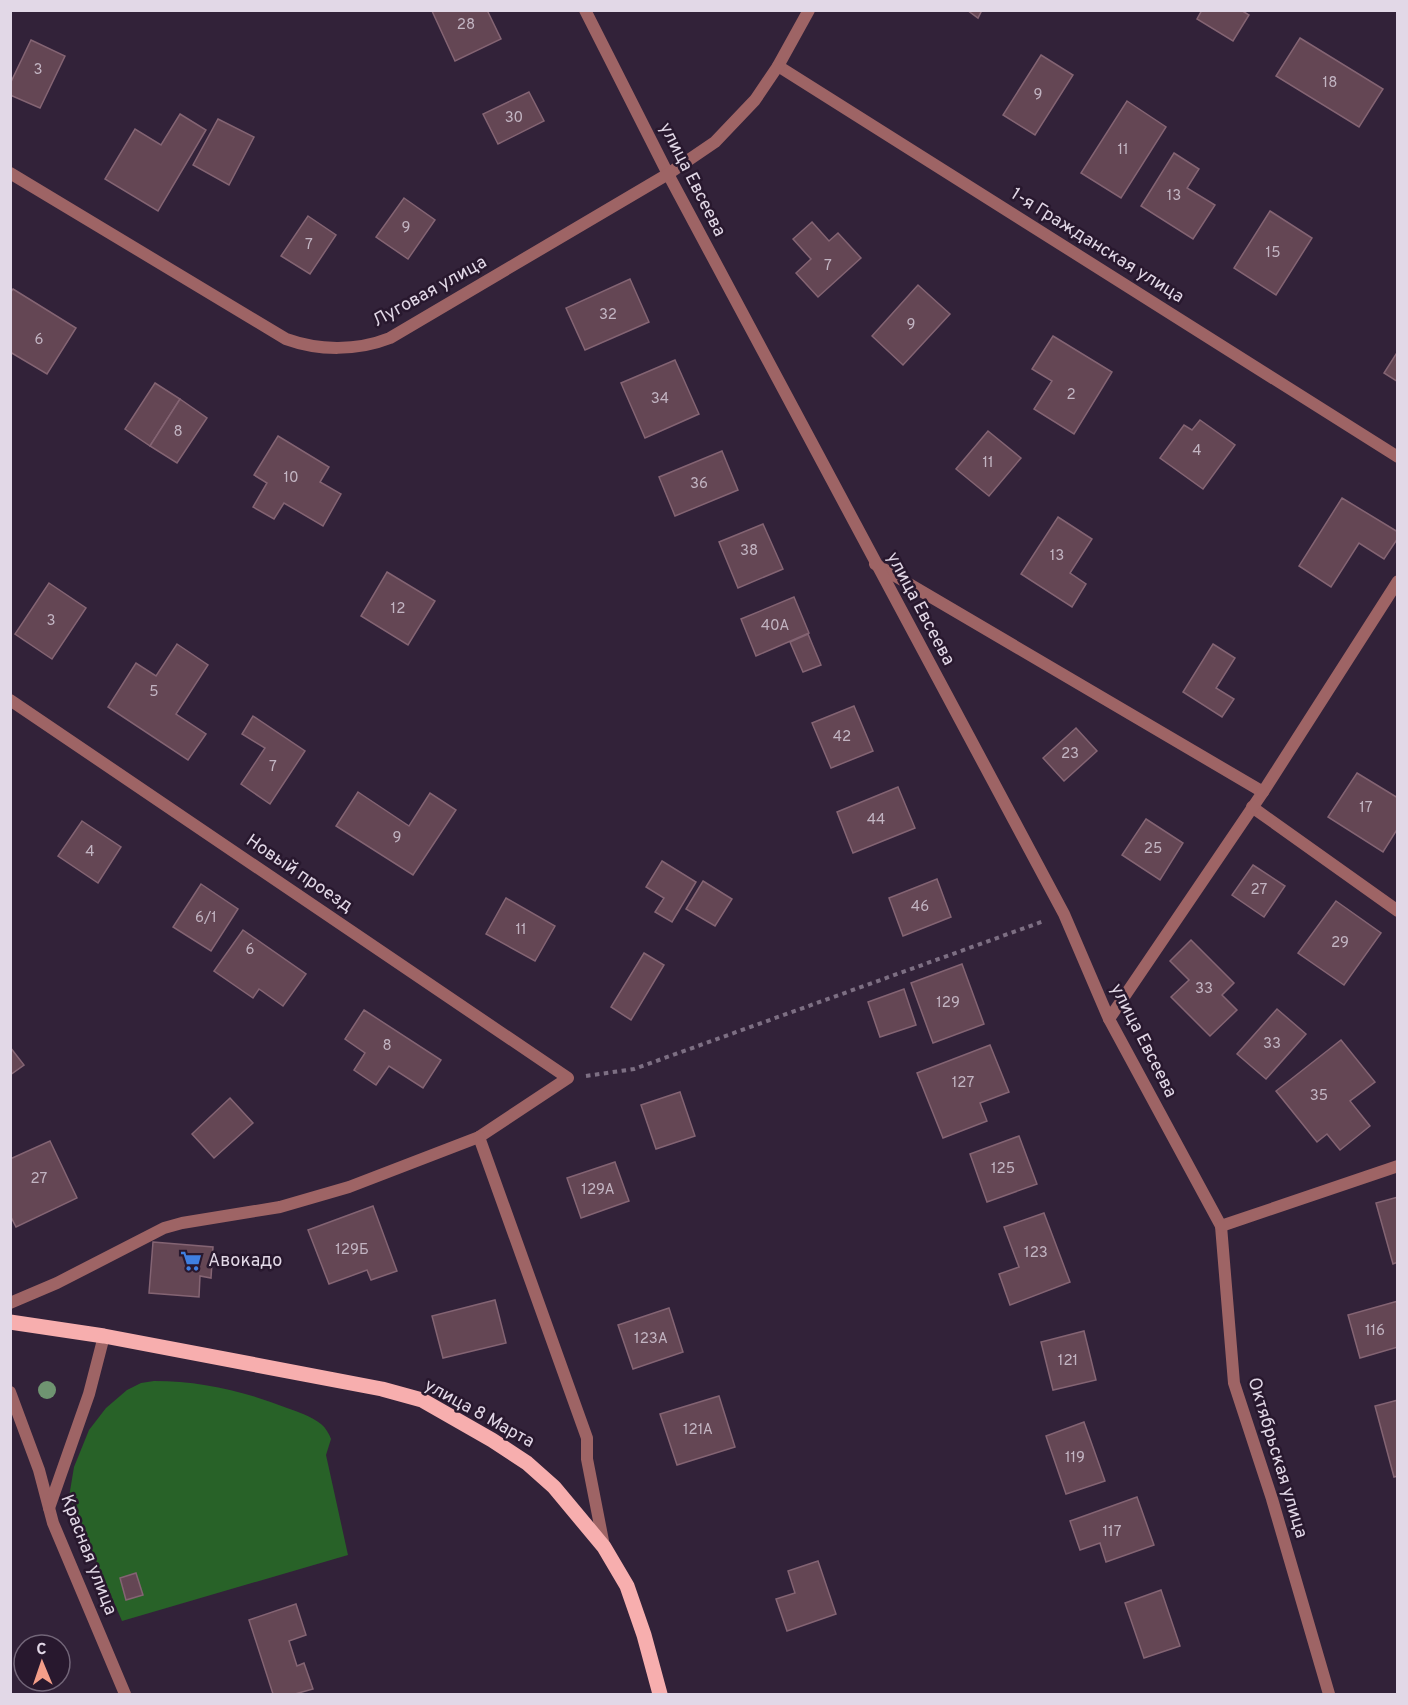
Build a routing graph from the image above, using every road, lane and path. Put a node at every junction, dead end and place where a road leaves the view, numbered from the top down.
1 (585, 10) edge
2 (809, 10) edge
3 (777, 66) junction
4 (10, 172) edge
5 (668, 174) junction
6 (1398, 457) edge
7 (875, 564) junction
8 (1398, 581) edge
9 (10, 700) edge
10 (1263, 792) junction
11 (1252, 807) junction
12 (1398, 911) edge
13 (1064, 914) junction
14 (1109, 1018) junction
15 (568, 1078) junction
16 (479, 1137) junction
17 (1398, 1166) edge
18 (1221, 1226) junction
19 (10, 1303) edge
20 (10, 1322) edge
21 (104, 1336) junction
22 (10, 1392) edge
23 (49, 1508) junction
24 (604, 1547) junction
25 (125, 1695) edge
26 (660, 1695) edge
27 (1329, 1695) edge

1 - 5 street, улица Евсеева
2 - 3 street, Луговая улица
3 - 5 street, Луговая улица
3 - 6 street, 1-я Гражданская улица
4 - 5 street, Луговая улица
5 - 7 street, улица Евсеева
7 - 10 street
7 - 13 street, улица Евсеева
8 - 10 street
9 - 15 street, Новый проезд
10 - 11 street
11 - 12 street
11 - 14 street
13 - 14 street, улица Евсеева
13 - 15 path
14 - 18 street, улица Евсеева
15 - 16 street
16 - 19 street
16 - 24 street
17 - 18 street
18 - 27 street, Октябрьская улица
20 - 21 main road, улица 8 Марта
21 - 23 street
21 - 24 main road, улица 8 Марта
22 - 23 street, Красная улица
23 - 25 street, Красная улица
24 - 26 main road, улица 8 Марта

